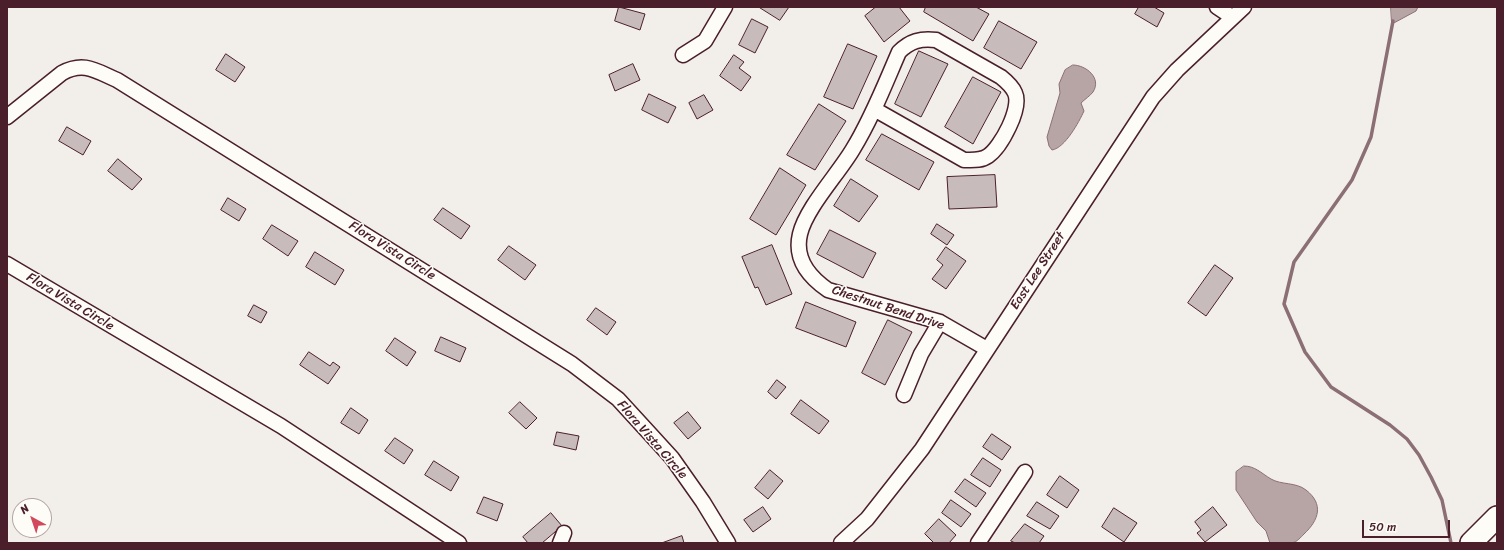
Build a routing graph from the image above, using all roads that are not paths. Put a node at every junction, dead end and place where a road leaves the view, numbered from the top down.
1 (725, 7) edge
2 (1217, 7) edge
3 (1244, 7) edge
4 (1232, 16) junction
5 (683, 56) dead end
6 (874, 109) junction
7 (7, 117) edge
8 (7, 264) edge
9 (940, 322) junction
10 (987, 349) junction
11 (904, 395) dead end
12 (1025, 472) dead end
13 (1497, 517) edge
14 (459, 543) edge
15 (728, 543) edge
16 (841, 543) edge
17 (978, 543) edge
18 (1471, 543) edge

1 - 5 street
2 - 4 street
3 - 4 street, East Lee Street
4 - 10 street, East Lee Street
6 - 6 street, Chestnut Bend Drive
6 - 9 street, Chestnut Bend Drive
7 - 15 street, Flora Vista Circle
8 - 14 street, Flora Vista Circle
9 - 10 street, Chestnut Bend Drive
9 - 11 street
10 - 16 street, East Lee Street
12 - 17 street
13 - 18 highway

